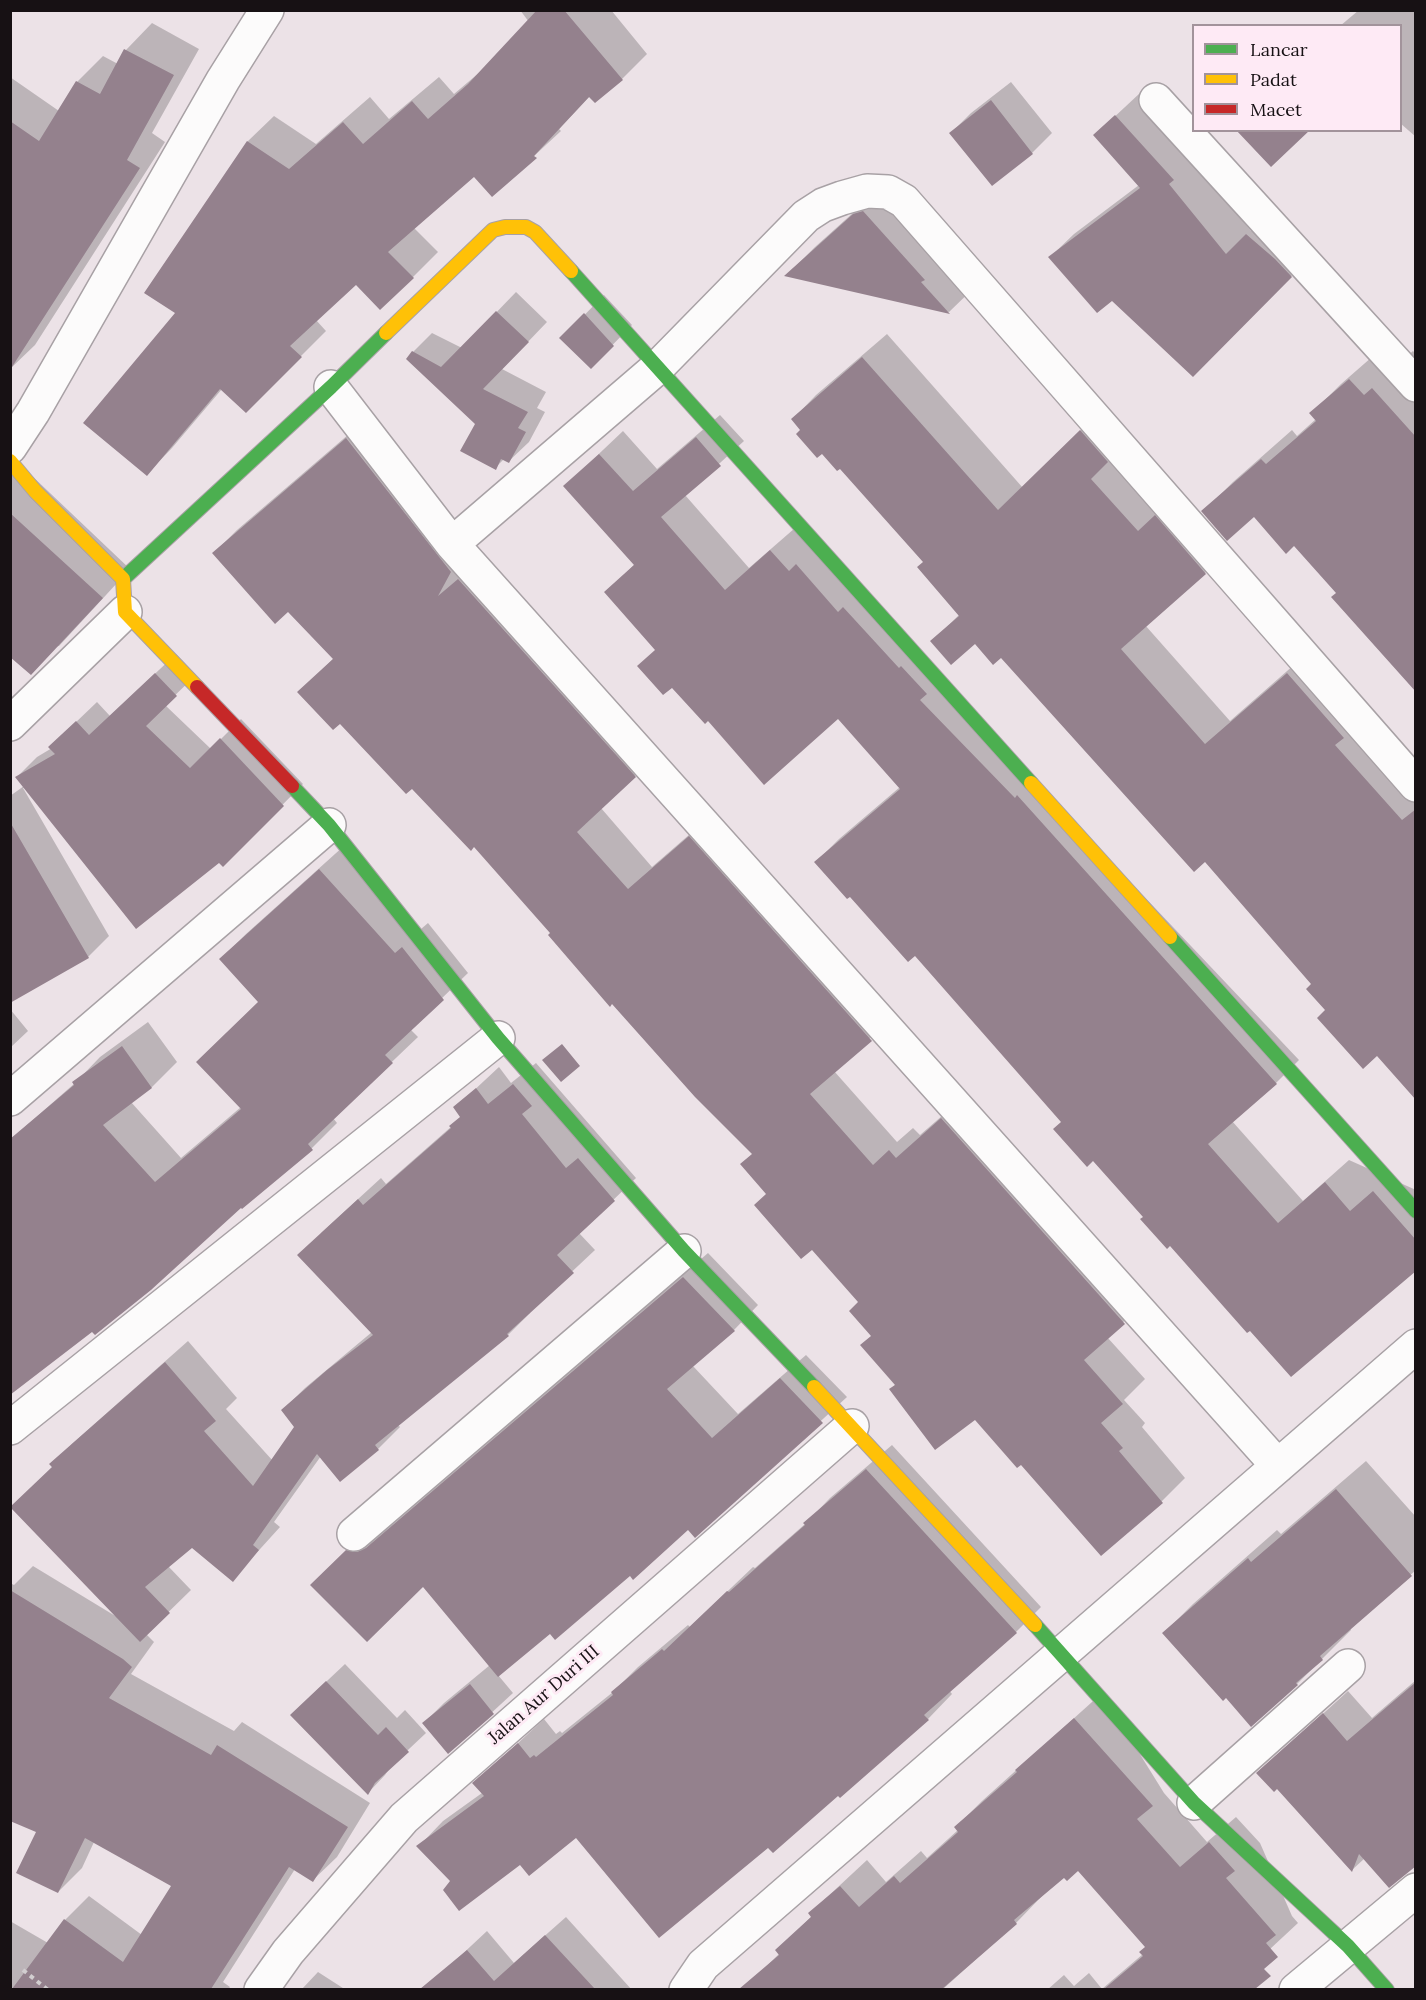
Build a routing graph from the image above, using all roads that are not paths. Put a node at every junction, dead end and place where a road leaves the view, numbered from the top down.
1 (267, 10) edge
2 (1156, 100) dead end
3 (658, 367) junction
4 (1416, 385) edge
5 (331, 387) junction
6 (10, 447) edge
7 (10, 461) edge
8 (452, 544) junction
9 (123, 579) junction
10 (125, 612) junction
11 (10, 724) edge
12 (1416, 785) edge
13 (329, 825) junction
14 (498, 1038) junction
15 (10, 1099) edge
16 (1416, 1211) edge
17 (684, 1251) junction
18 (1416, 1346) edge
19 (852, 1426) junction
20 (10, 1428) edge
21 (1278, 1466) junction
22 (354, 1534) dead end
23 (1061, 1653) junction
24 (1348, 1666) dead end
25 (1194, 1803) junction
26 (1416, 1890) edge
27 (1348, 1946) junction
28 (261, 1989) edge
29 (686, 1989) edge
30 (1296, 1989) edge
31 (1387, 1989) edge

1 - 6 street
2 - 4 street
3 - 5 street
3 - 8 street
3 - 12 street
3 - 16 street
5 - 8 street
5 - 9 street
7 - 9 street
8 - 21 street
9 - 10 street
10 - 11 street
10 - 13 street
13 - 14 street
13 - 15 street
14 - 17 street
14 - 20 street
17 - 19 street
17 - 22 street
18 - 21 street
19 - 23 street
19 - 28 street, Jalan Aur Duri III
21 - 23 street
23 - 25 street
23 - 29 street
24 - 25 street
25 - 27 street
26 - 27 street
27 - 30 street
27 - 31 street

